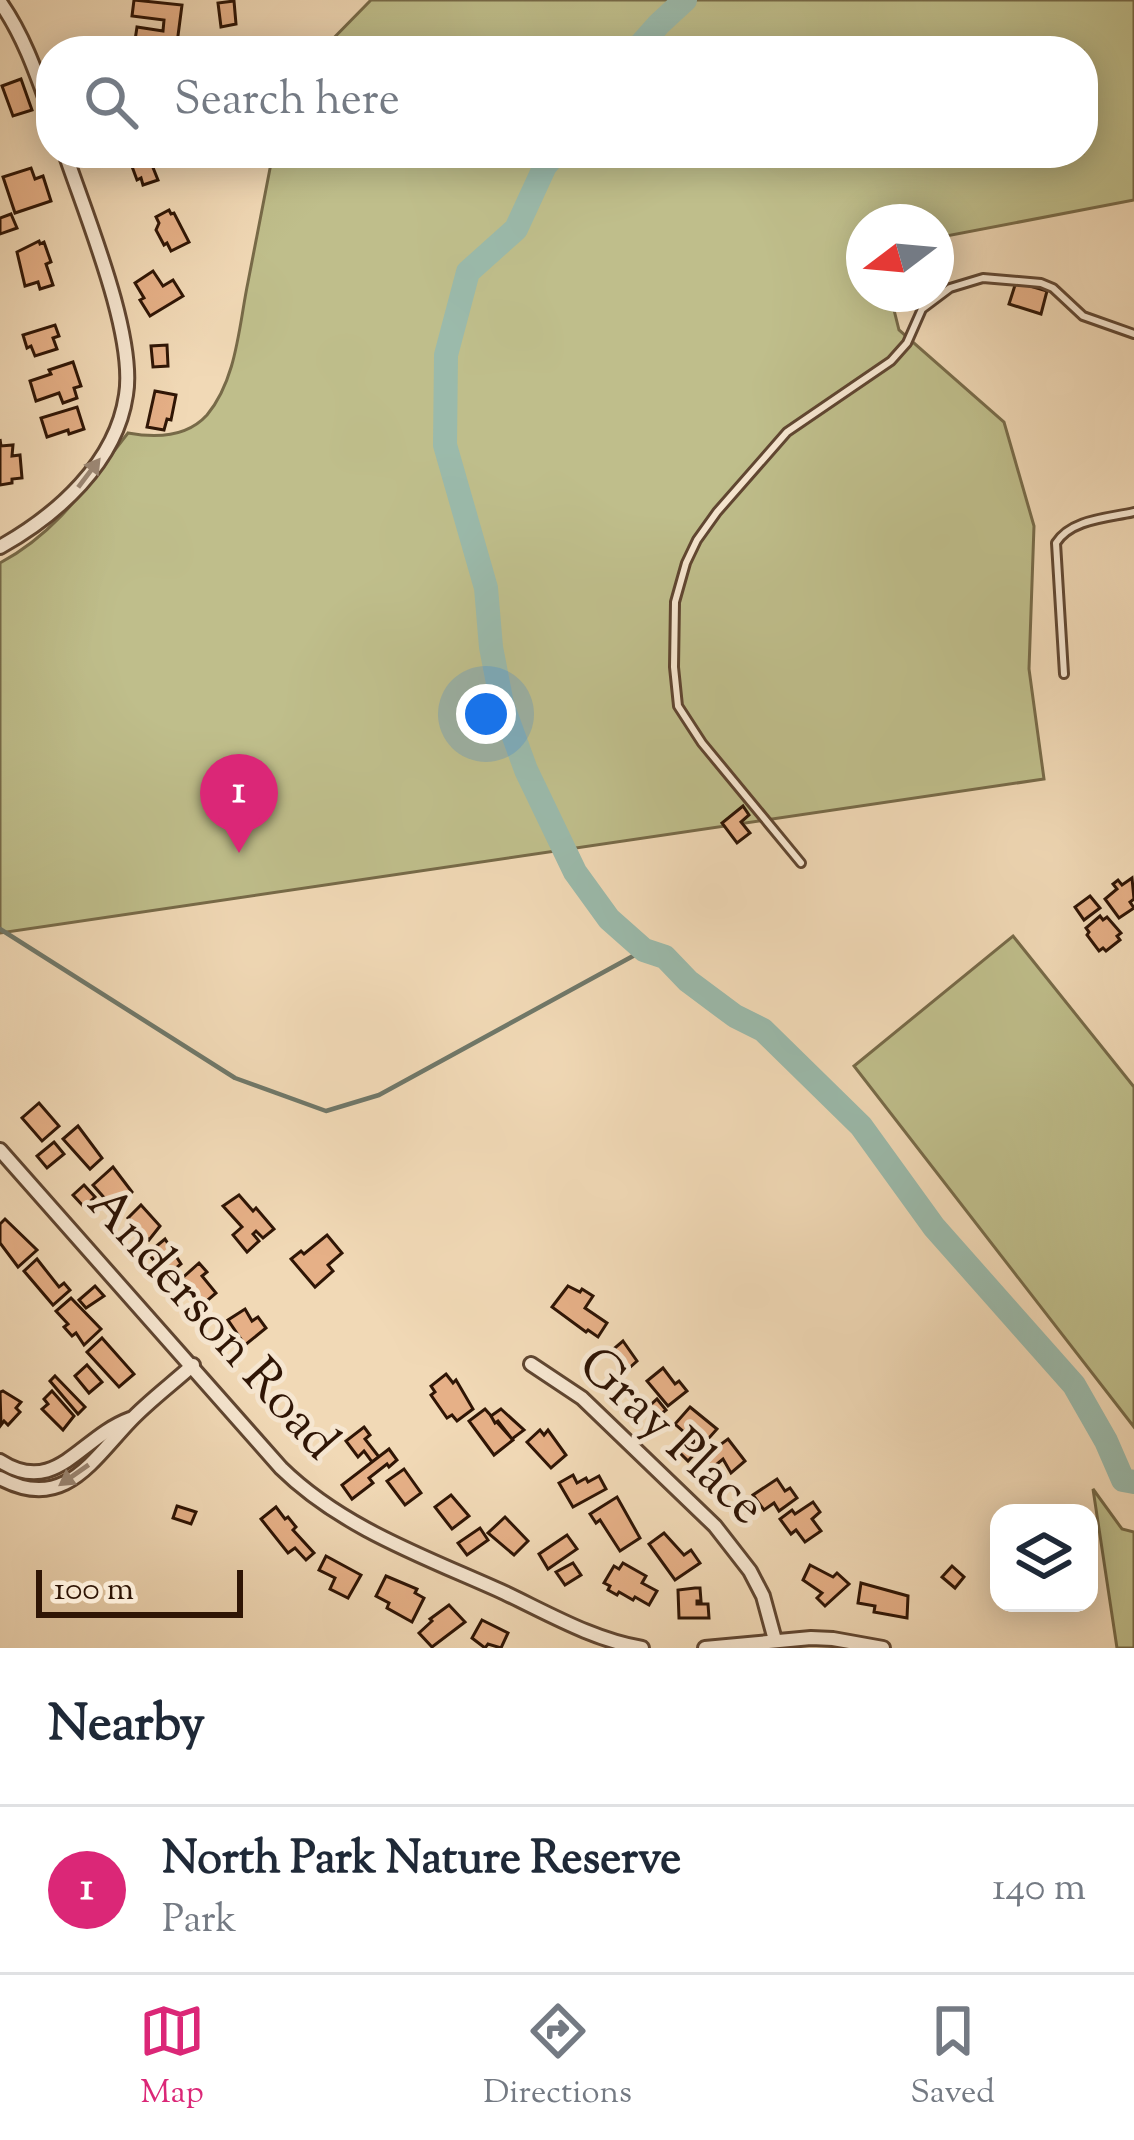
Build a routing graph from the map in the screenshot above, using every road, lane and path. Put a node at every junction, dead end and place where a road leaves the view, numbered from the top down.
1 (0, 2) edge
2 (36, 72) edge
3 (69, 168) edge
4 (1134, 334) edge
5 (1134, 512) edge
6 (0, 548) edge
7 (1064, 674) dead end
8 (801, 863) dead end
9 (0, 1150) edge
10 (531, 1364) dead end
11 (193, 1365) junction
12 (131, 1419) junction
13 (0, 1461) edge
14 (0, 1478) edge
15 (776, 1640) junction
16 (642, 1648) edge
17 (705, 1648) edge
18 (884, 1648) edge

1 - 2 street
6 -> 3 street
4 - 8 lane
5 - 7 lane
9 - 11 street, Anderson Road
10 - 15 street, Gray Place
11 - 12 street
11 - 16 street, Anderson Road
12 - 13 street
12 -> 14 street
15 - 17 street
15 - 18 street

